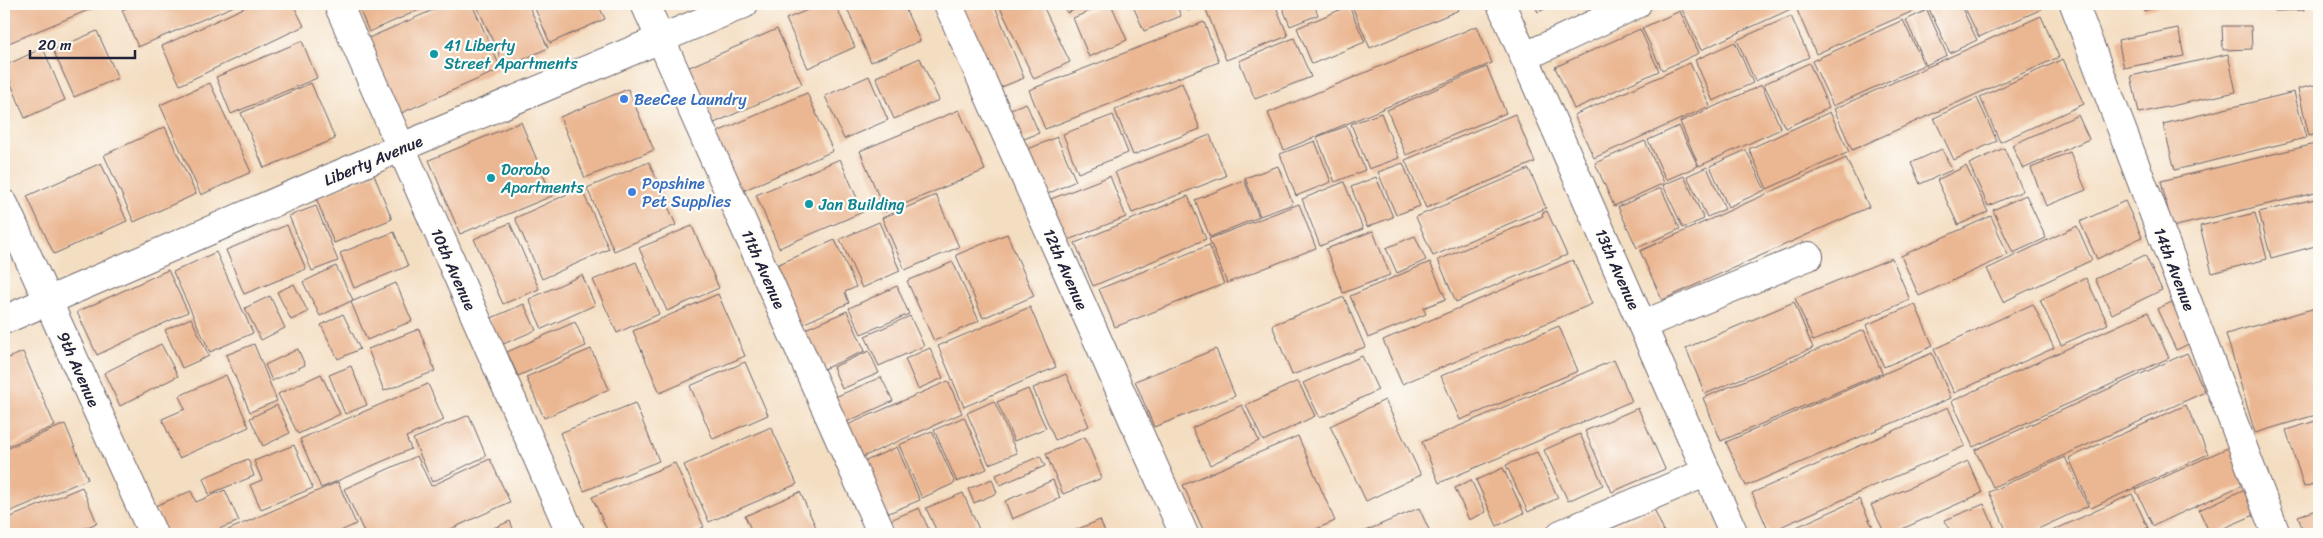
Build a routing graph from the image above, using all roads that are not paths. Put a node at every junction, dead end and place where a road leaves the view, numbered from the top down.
1 (338, 4) edge
2 (645, 4) edge
3 (744, 4) edge
4 (948, 4) edge
5 (1501, 4) edge
6 (1637, 4) edge
7 (2074, 4) edge
8 (661, 38) junction
9 (1524, 57) junction
10 (402, 147) junction
11 (4, 204) edge
12 (1810, 256) dead end
13 (48, 300) junction
14 (4, 320) edge
15 (1642, 324) junction
16 (1707, 472) junction
17 (153, 534) edge
18 (571, 534) edge
19 (882, 534) edge
20 (1184, 534) edge
21 (1561, 534) edge
22 (1734, 534) edge
23 (2276, 534) edge

1 - 10 street, 10th Avenue
2 - 8 street, 11th Avenue
3 - 8 street, Liberty Avenue
4 - 20 street, 12th Avenue
5 - 9 street, 13th Avenue
6 - 9 street
7 - 23 street, 14th Avenue
8 - 10 street, Liberty Avenue
8 - 19 street, 11th Avenue
9 - 15 street, 13th Avenue
10 - 13 street, Liberty Avenue
10 - 18 street, 10th Avenue
11 - 13 street, 9th Avenue
12 - 15 street
13 - 14 street, Liberty Avenue
13 - 17 street, 9th Avenue
15 - 16 street, 13th Avenue
16 - 21 street
16 - 22 street, 13th Avenue

